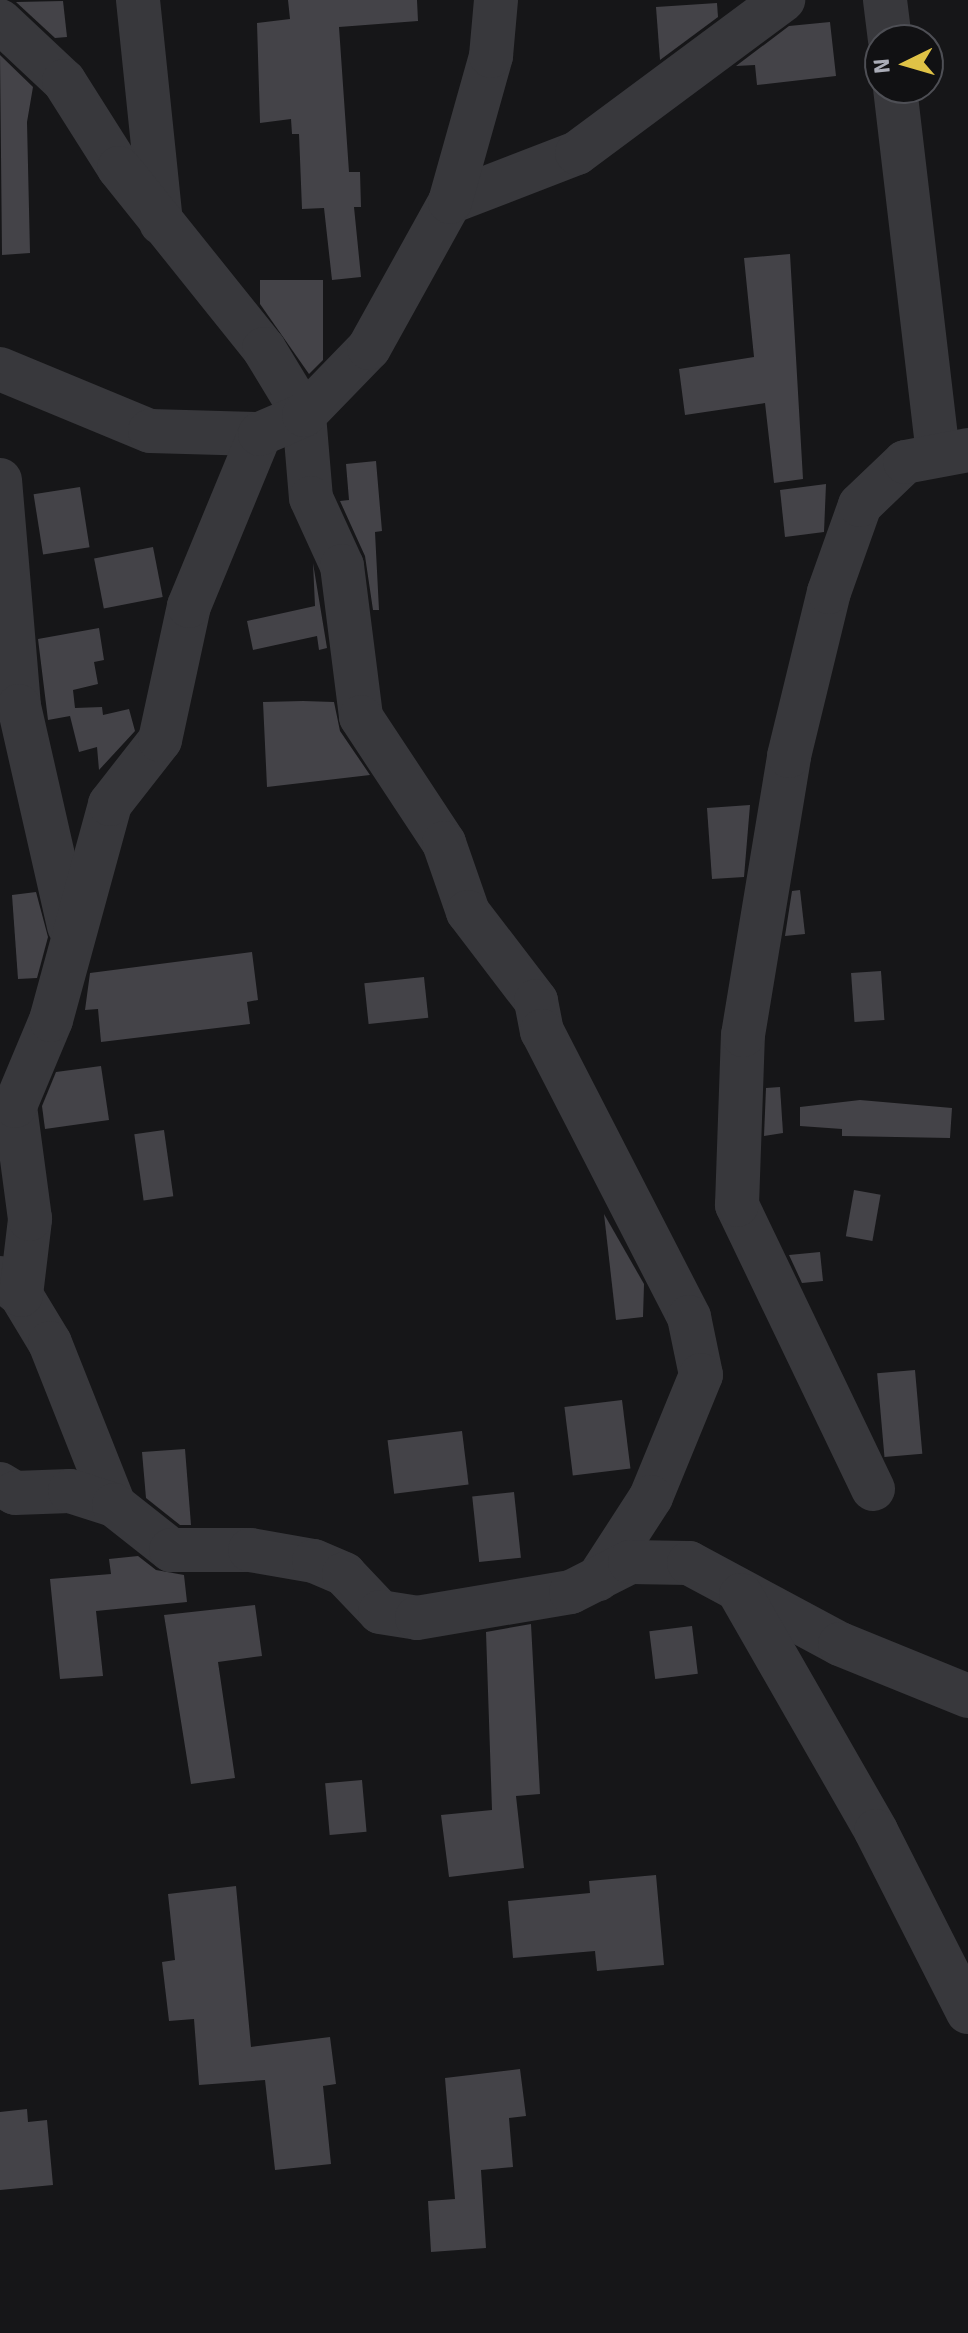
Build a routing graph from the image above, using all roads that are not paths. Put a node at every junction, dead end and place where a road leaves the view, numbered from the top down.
1 (138, 0) edge
2 (496, 0) edge
3 (783, 0) edge
4 (885, 0) edge
5 (0, 21) edge
6 (888, 24) edge
7 (898, 104) edge
8 (450, 202) junction
9 (161, 223) junction
10 (0, 369) edge
11 (304, 415) junction
12 (260, 434) junction
13 (953, 452) edge
14 (0, 480) edge
15 (71, 932) junction
16 (10, 1286) edge
17 (0, 1484) edge
18 (873, 1489) dead end
19 (114, 1505) junction
20 (598, 1579) junction
21 (741, 1595) junction
22 (968, 1696) edge
23 (968, 2012) edge

1 - 9 street
2 - 8 street
3 - 8 street
4 - 6 street
5 - 9 street
7 - 13 street
8 - 11 street
9 - 11 street
10 - 12 street
11 - 12 street
11 - 20 street
12 - 15 street
13 - 18 street
14 - 15 street
15 - 16 street
16 - 19 street
17 - 19 street
19 - 20 street
20 - 21 street
21 - 22 street
21 - 23 street

